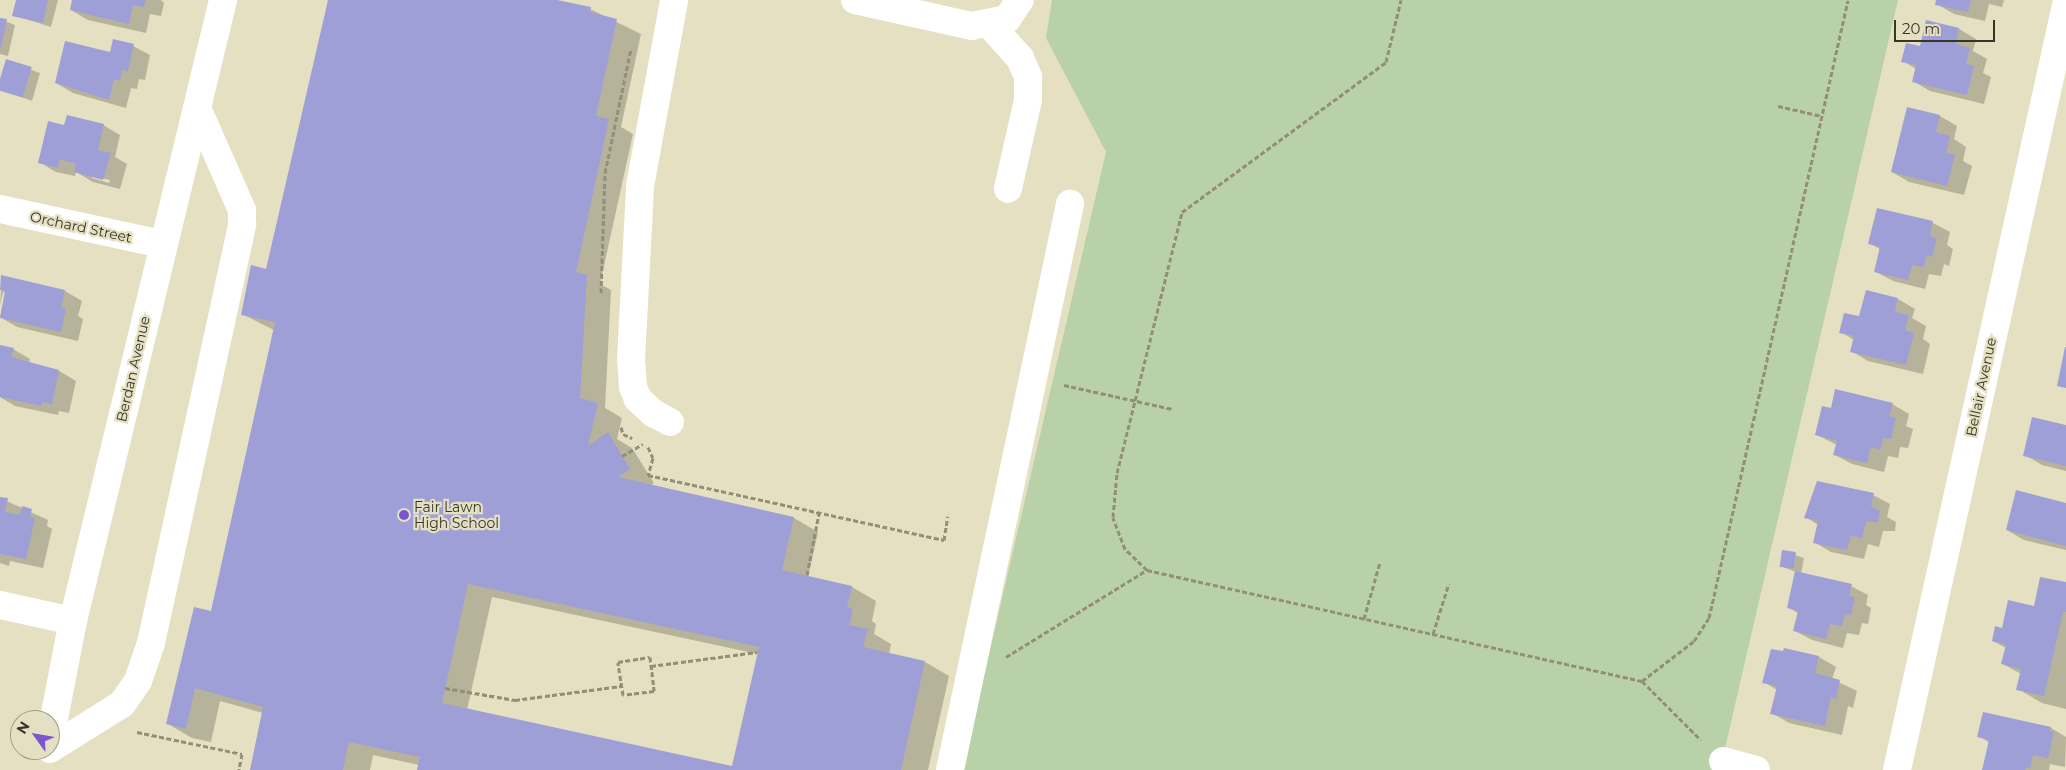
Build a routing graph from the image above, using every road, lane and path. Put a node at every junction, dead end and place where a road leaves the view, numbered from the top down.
1 (224, 0) edge
2 (674, 0) edge
3 (855, 0) edge
4 (1401, 0) edge
5 (1848, 0) edge
6 (2066, 5) edge
7 (1005, 15) edge
8 (633, 39) dead end
9 (1778, 106) dead end
10 (197, 108) junction
11 (1822, 116) junction
12 (1008, 189) dead end
13 (1070, 204) dead end
14 (0, 209) edge
15 (162, 244) junction
16 (600, 300) dead end
17 (1032, 378) junction
18 (1136, 401) junction
19 (1172, 409) dead end
20 (617, 418) dead end
21 (670, 422) dead end
22 (643, 444) junction
23 (622, 456) dead end
24 (819, 513) junction
25 (948, 516) dead end
26 (1380, 562) dead end
27 (1147, 570) junction
28 (807, 575) dead end
29 (1449, 583) dead end
30 (0, 605) edge
31 (1364, 619) junction
32 (73, 622) junction
33 (1433, 634) junction
34 (758, 652) dead end
35 (1000, 660) dead end
36 (651, 666) junction
37 (1642, 681) junction
38 (621, 686) junction
39 (444, 688) dead end
40 (56, 710) edge
41 (132, 731) dead end
42 (60, 742) edge
43 (1723, 761) joint
44 (238, 770) edge
45 (950, 770) edge
46 (1756, 770) edge
47 (1897, 770) edge

1 - 10 street, Berdan Avenue
2 - 21 street
3 - 7 street
4 - 18 path
5 - 11 path
6 - 47 street, Bellair Avenue
7 - 12 street
8 - 16 path
9 - 11 path
10 - 15 street, Berdan Avenue
10 - 42 street
11 - 37 path
13 - 17 street
14 - 15 street, Orchard Street
15 - 32 street, Berdan Avenue
17 - 18 path
17 - 45 street
18 - 19 path
18 - 27 path
20 - 22 path
22 - 23 path
22 - 24 path
24 - 25 path
24 - 28 path
26 - 31 path
27 - 31 path
27 - 35 path
29 - 33 path
30 - 32 street
31 - 33 path
32 - 40 street, Berdan Avenue
33 - 37 path
34 - 36 path
36 - 38 path
36 - 38 path
37 - 43 path
38 - 39 path
41 - 44 path
43 - 46 street

